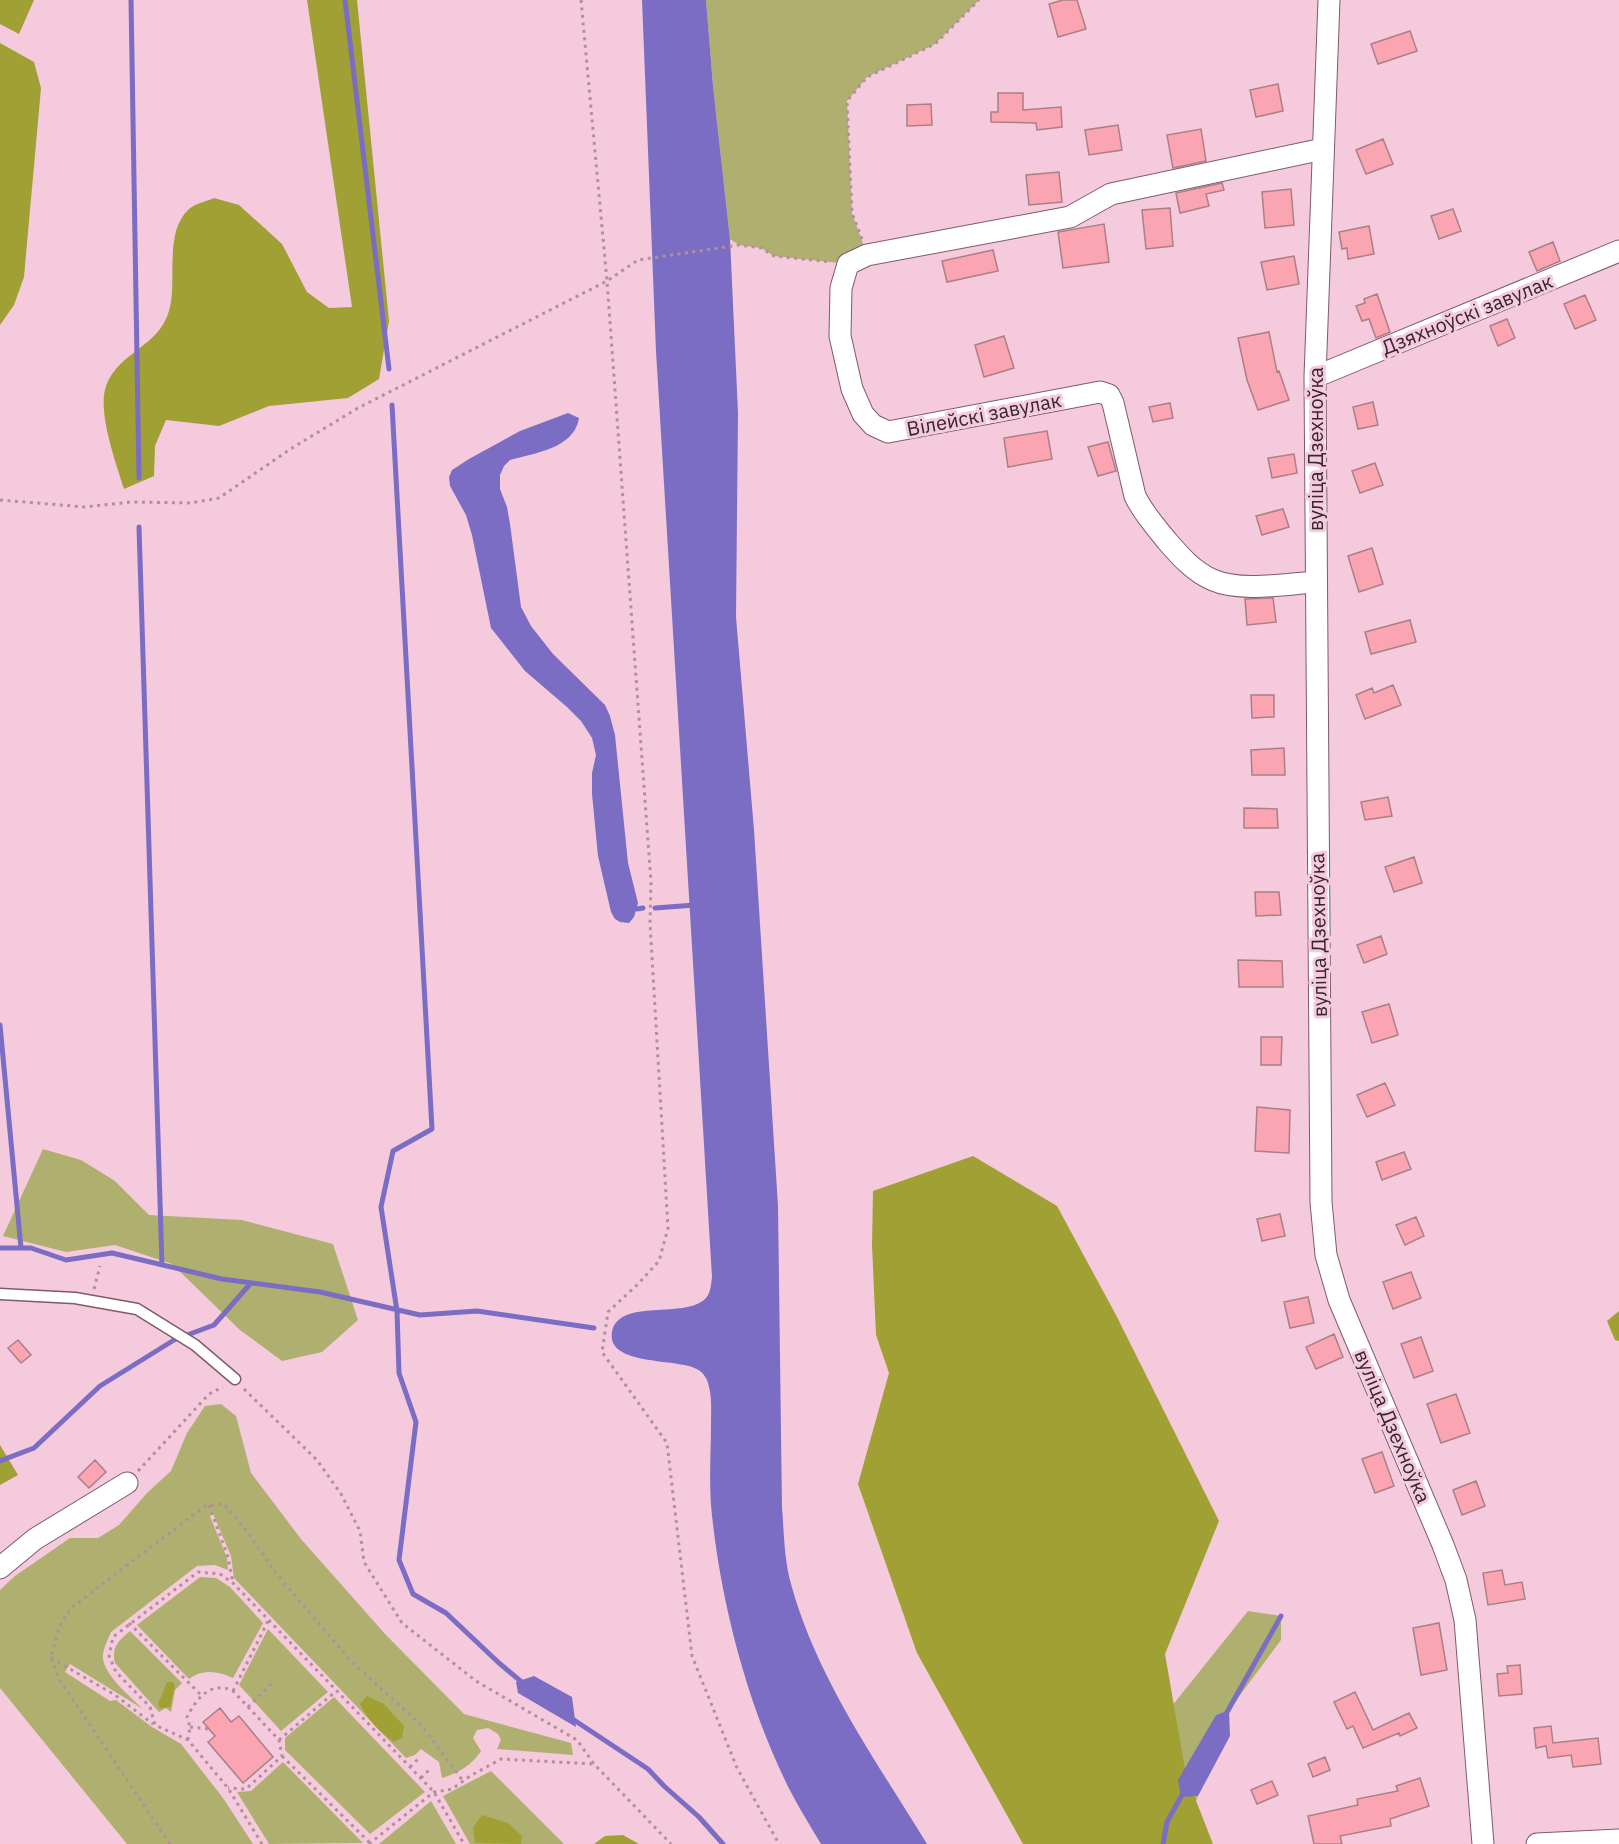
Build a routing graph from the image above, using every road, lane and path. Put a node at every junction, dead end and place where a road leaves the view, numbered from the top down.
1 (581, 0) edge
2 (979, 0) edge
3 (1329, 0) edge
4 (1323, 148) junction
5 (1619, 251) edge
6 (867, 255) junction
7 (848, 264) junction
8 (607, 281) junction
9 (1315, 376) junction
10 (0, 500) edge
11 (1315, 582) junction
12 (100, 1266) dead end
13 (0, 1294) edge
14 (92, 1300) junction
15 (235, 1380) junction
16 (127, 1483) joint
17 (209, 1505) junction
18 (0, 1568) edge
19 (233, 1583) junction
20 (268, 1621) junction
21 (129, 1623) junction
22 (51, 1658) junction
23 (273, 1682) dead end
24 (233, 1691) junction
25 (335, 1691) junction
26 (202, 1696) junction
27 (248, 1707) junction
28 (155, 1725) junction
29 (190, 1727) junction
30 (209, 1729) dead end
31 (188, 1740) junction
32 (279, 1740) junction
33 (282, 1756) junction
34 (419, 1758) dead end
35 (594, 1764) junction
36 (409, 1767) junction
37 (431, 1768) dead end
38 (421, 1778) junction
39 (463, 1781) junction
40 (228, 1788) junction
41 (434, 1792) junction
42 (1619, 1840) edge
43 (369, 1843) edge
44 (170, 1844) edge
45 (262, 1844) edge
46 (464, 1844) edge
47 (671, 1844) edge
48 (779, 1844) edge
49 (1483, 1844) edge
50 (1537, 1844) edge

1 - 8 path
2 - 6 path
3 - 4 street, вуліца Дзехноўка
4 - 6 street
4 - 9 street, вуліца Дзехноўка
5 - 9 street, Дзяхноўскі завулак
6 - 7 street
7 - 8 path
7 - 11 street, Вілейскі завулак
8 - 10 path
8 - 48 path
9 - 11 street, вуліца Дзехноўка
11 - 49 street, вуліца Дзехноўка
12 - 14 path
13 - 14 lane
14 - 15 lane
15 - 16 path
15 - 35 path
16 - 18 street
17 - 19 path
17 - 22 path
17 - 39 path
19 - 20 path
19 - 21 path
20 - 24 path
20 - 25 path
21 - 26 path
21 - 28 path
22 - 28 path
22 - 44 path
23 - 27 path
24 - 26 path
24 - 27 path
25 - 32 path
25 - 36 path
26 - 29 path
27 - 32 path
28 - 31 path
29 - 30 path
29 - 31 path
31 - 40 path
32 - 33 path
33 - 40 path
33 - 43 path
34 - 36 path
35 - 39 path
35 - 47 path
36 - 38 path
37 - 38 path
38 - 41 path
39 - 41 path
40 - 45 path
41 - 43 path
41 - 46 path
42 - 50 street

